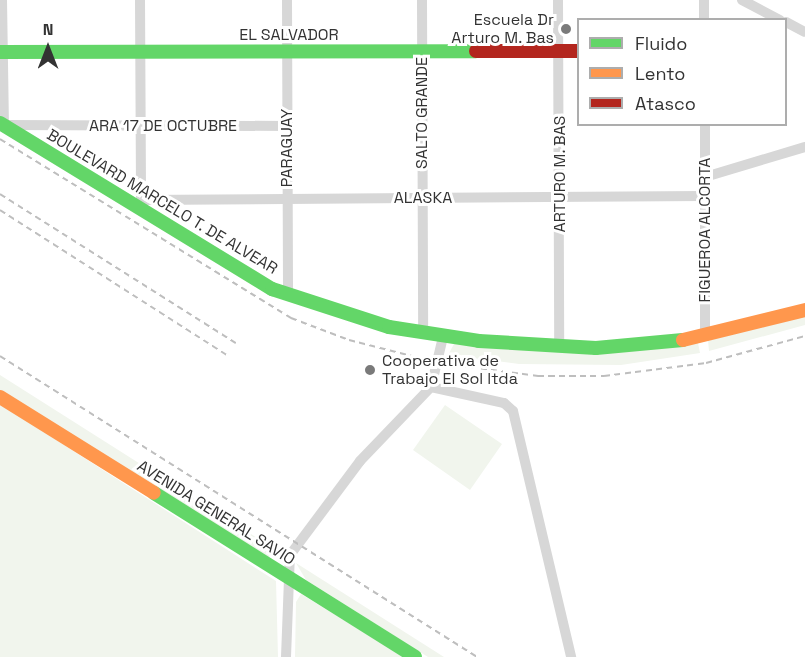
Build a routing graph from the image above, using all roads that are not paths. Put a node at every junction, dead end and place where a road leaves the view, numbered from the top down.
1 (2, 0) edge
2 (140, 0) edge
3 (286, 0) edge
4 (422, 0) edge
5 (558, 0) edge
6 (704, 0) edge
7 (742, 0) edge
8 (704, 18) edge
9 (776, 18) edge
10 (787, 23) edge
11 (805, 32) edge
12 (287, 51) junction
13 (422, 51) junction
14 (559, 51) junction
15 (577, 51) edge
16 (1, 52) edge
17 (140, 52) junction
18 (2, 124) edge
19 (140, 126) junction
20 (287, 126) junction
21 (705, 126) edge
22 (805, 147) edge
23 (705, 177) junction
24 (705, 196) junction
25 (560, 197) junction
26 (422, 198) junction
27 (287, 199) junction
28 (138, 204) junction
29 (288, 296) junction
30 (805, 310) edge
31 (423, 334) junction
32 (705, 336) junction
33 (443, 337) junction
34 (559, 347) junction
35 (431, 387) junction
36 (0, 397) edge
37 (286, 578) junction
38 (286, 657) edge
39 (415, 657) edge
40 (571, 657) edge

1 - 16 street
2 - 17 street
3 - 12 street, PARAGUAY
4 - 13 street, SALTO GRANDE
5 - 14 street, ARTURO M. BAS
6 - 8 street
7 - 9 street
10 - 11 street
12 - 13 main road, EL SALVADOR
12 - 17 main road, EL SALVADOR
12 - 20 street, PARAGUAY
13 - 14 main road, EL SALVADOR
13 - 26 street, SALTO GRANDE
14 - 15 main road, EL SALVADOR
14 - 25 street, ARTURO M. BAS
16 - 17 main road, EL SALVADOR
16 - 18 street
17 - 19 street
18 - 19 street, ARA 17 DE OCTUBRE
18 - 28 main road, BOULEVARD MARCELO T. DE ALVEAR
19 - 20 street, ARA 17 DE OCTUBRE
19 - 28 street
20 - 27 street, PARAGUAY
21 - 23 street, FIGUEROA ALCORTA
22 - 23 street
23 - 24 street, FIGUEROA ALCORTA
24 - 25 street, ALASKA
24 - 32 street, FIGUEROA ALCORTA
25 - 26 street, ALASKA
25 - 34 street, ARTURO M. BAS
26 - 27 street, ALASKA
26 - 31 street, SALTO GRANDE
27 - 28 street, ALASKA
27 - 29 street, PARAGUAY
28 - 29 main road, BOULEVARD MARCELO T. DE ALVEAR
29 - 31 main road, BOULEVARD MARCELO T. DE ALVEAR
30 - 32 main road, BOULEVARD MARCELO T. DE ALVEAR
31 - 33 main road, BOULEVARD MARCELO T. DE ALVEAR
32 - 34 main road, BOULEVARD MARCELO T. DE ALVEAR
33 - 34 main road, BOULEVARD MARCELO T. DE ALVEAR
33 - 35 street
35 - 37 street
35 - 40 street
36 - 37 main road, AVENIDA GENERAL SAVIO
37 - 38 street
37 - 39 main road, AVENIDA GENERAL SAVIO

